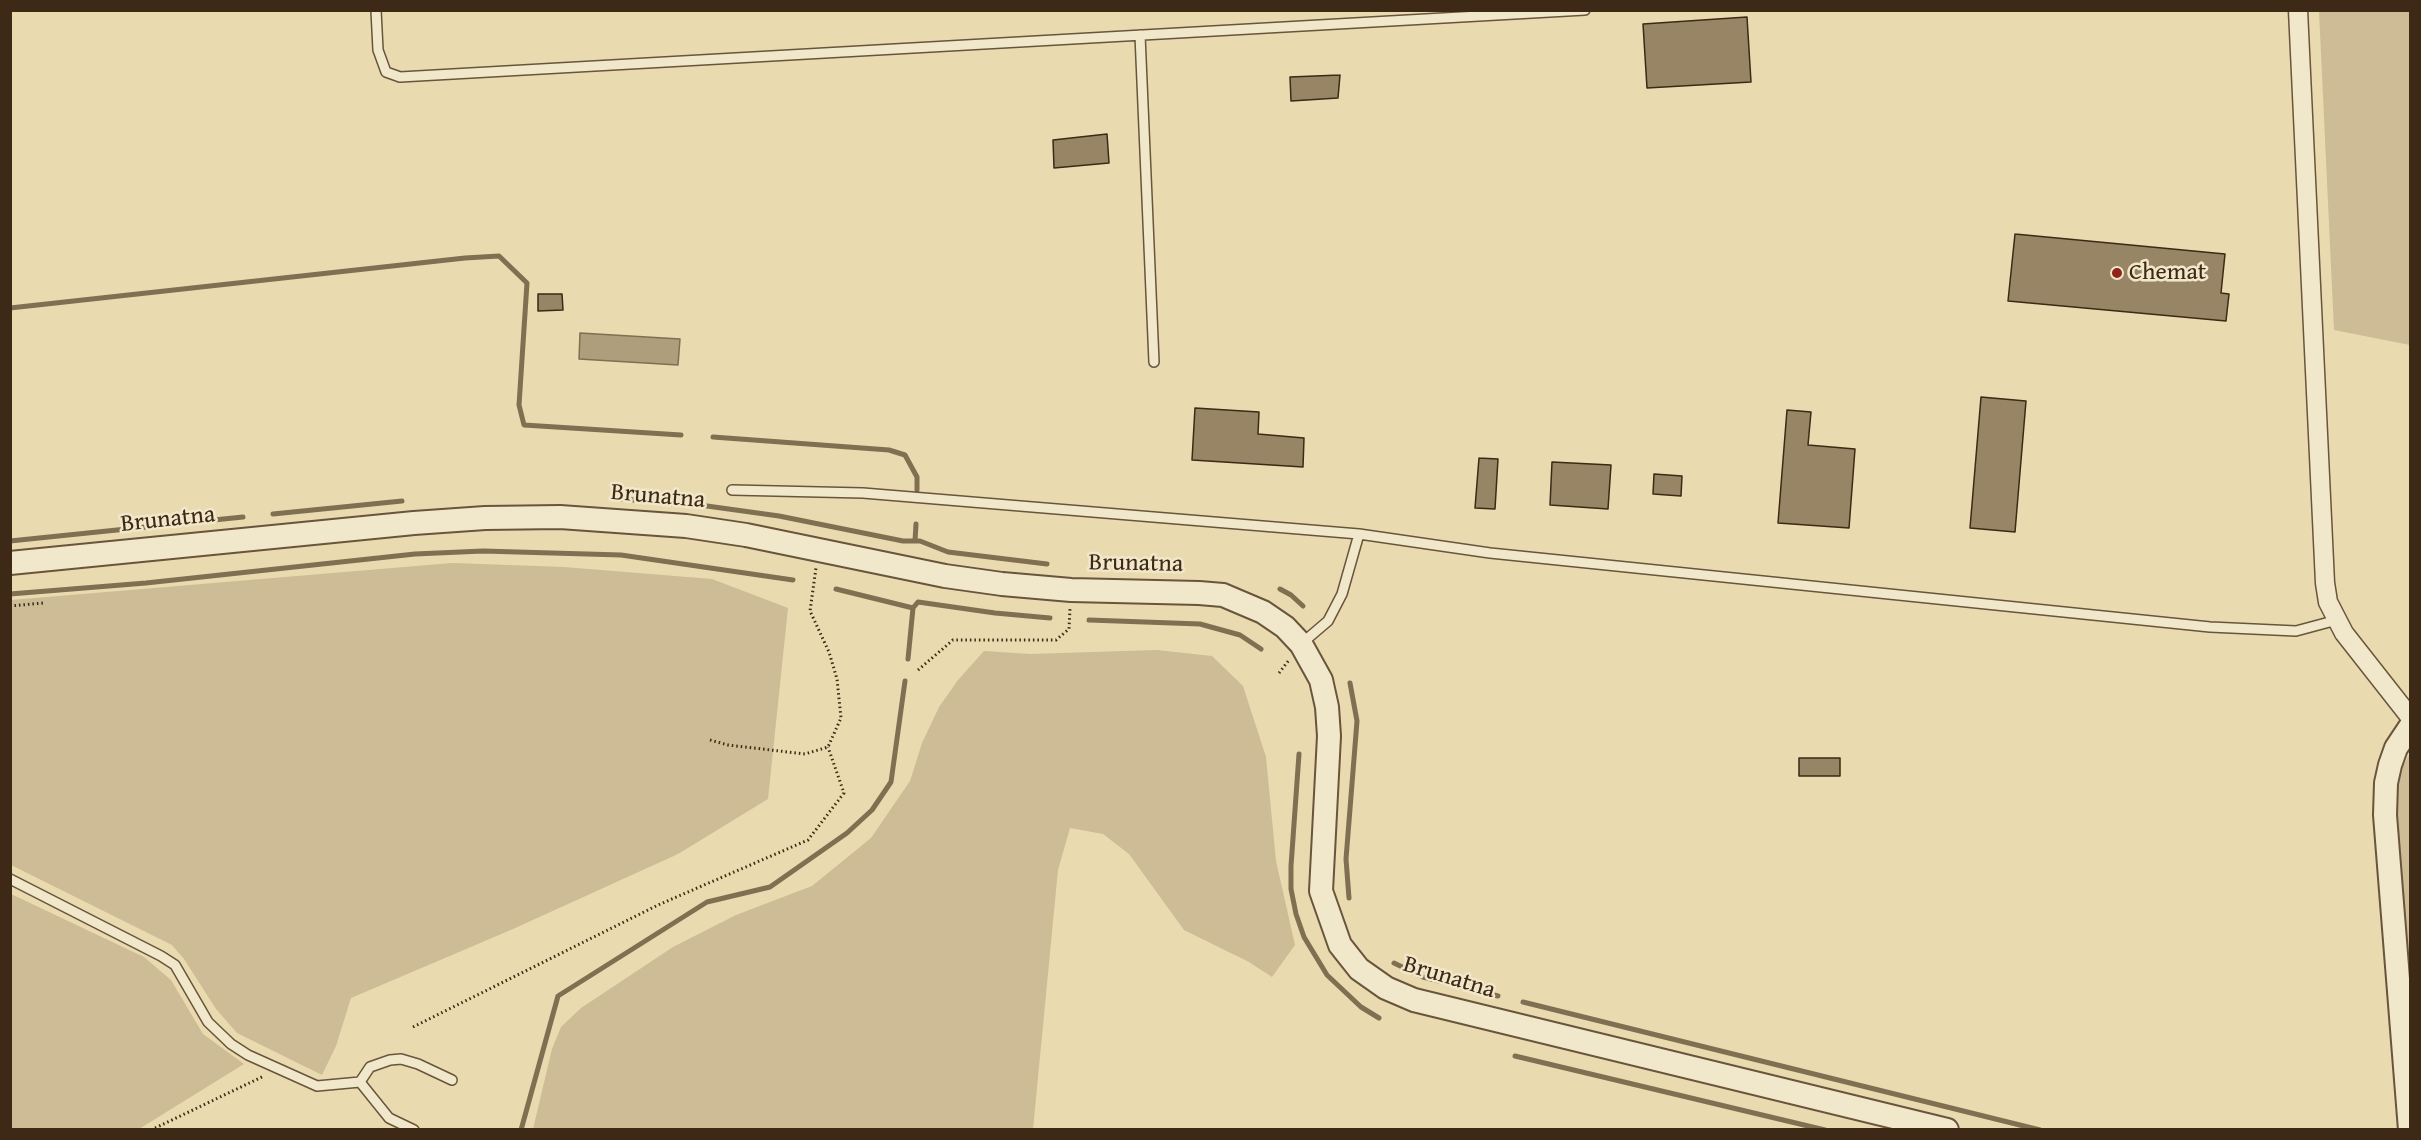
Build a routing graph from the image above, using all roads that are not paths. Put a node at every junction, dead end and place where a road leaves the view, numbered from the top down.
1 (376, 10) edge
2 (1585, 10) edge
3 (2298, 10) edge
4 (1140, 35) junction
5 (1154, 362) dead end
6 (732, 490) dead end
7 (1359, 534) junction
8 (10, 563) edge
9 (2337, 620) junction
10 (1296, 655) junction
11 (2410, 717) edge
12 (2410, 727) edge
13 (10, 879) edge
14 (452, 1080) dead end
15 (360, 1082) junction
16 (414, 1130) edge
17 (1947, 1130) edge
18 (2410, 1130) edge

1 - 4 lane
2 - 4 lane
3 - 9 street
4 - 5 lane
6 - 7 lane
7 - 9 lane
7 - 10 lane
8 - 10 street, Brunatna
9 - 11 street
10 - 17 street, Brunatna
12 - 18 street
13 - 15 lane
14 - 15 lane
15 - 16 lane

